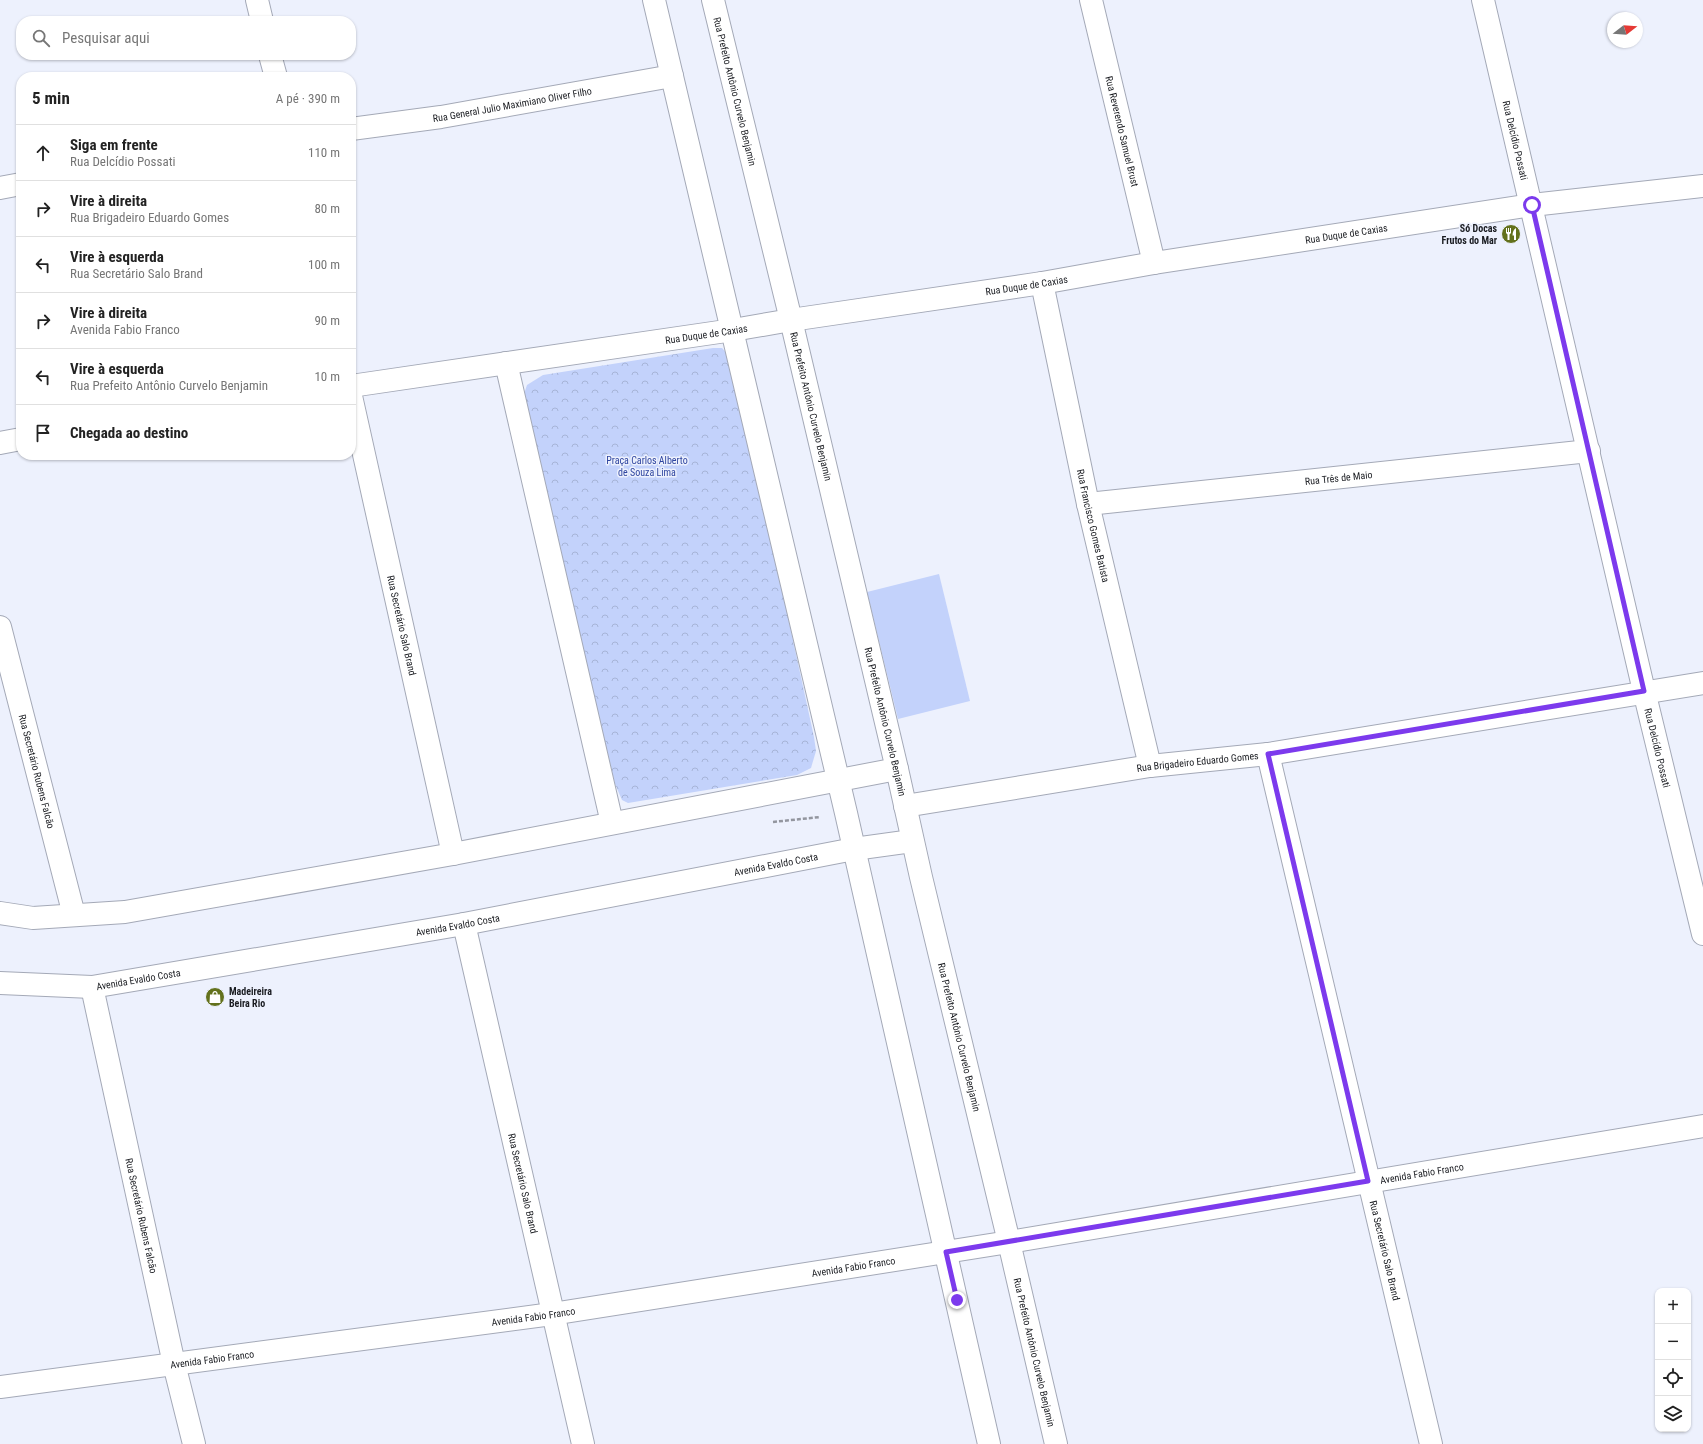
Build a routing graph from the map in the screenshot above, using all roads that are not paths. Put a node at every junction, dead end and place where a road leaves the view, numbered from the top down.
1 (257, 0) edge
2 (654, 0) edge
3 (713, 0) edge
4 (1091, 0) edge
5 (1483, 0) edge
6 (261, 16) edge
7 (271, 60) edge
8 (275, 72) edge
9 (672, 76) junction
10 (356, 128) edge
11 (16, 185) edge
12 (1703, 186) edge
13 (0, 188) edge
14 (1532, 205) junction
15 (1154, 263) junction
16 (1042, 283) junction
17 (791, 320) junction
18 (733, 330) junction
19 (506, 363) junction
20 (356, 385) edge
21 (356, 418) edge
22 (16, 441) edge
23 (0, 443) edge
24 (1590, 451) junction
25 (1088, 504) junction
26 (0, 627) edge
27 (1703, 683) edge
28 (1644, 691) junction
29 (1268, 754) junction
30 (1150, 766) junction
31 (897, 769) junction
32 (837, 781) junction
33 (905, 806) junction
34 (612, 823) junction
35 (912, 840) junction
36 (854, 849) junction
37 (453, 854) junction
38 (0, 913) edge
39 (74, 915) junction
40 (464, 924) junction
41 (1703, 934) edge
42 (0, 982) edge
43 (92, 987) junction
44 (1703, 1126) edge
45 (1368, 1181) junction
46 (1009, 1242) junction
47 (946, 1252) junction
48 (552, 1314) junction
49 (174, 1364) junction
50 (0, 1387) edge
51 (194, 1444) edge
52 (583, 1444) edge
53 (989, 1444) edge
54 (1056, 1444) edge
55 (1431, 1444) edge

1 - 6 street
2 - 9 street
3 - 17 street, Rua Prefeito Antônio Curvelo Benjamin
4 - 15 street, Rua Reverendo Samuel Brust
5 - 14 street, Rua Delcídio Possati
7 - 8 street
9 - 10 street, Rua General Julio Maximiano Oliver Filho
9 - 18 street
11 - 13 street
12 - 14 street, Rua Duque de Caxias
14 - 15 street, Rua Duque de Caxias
14 - 24 street, Rua Delcídio Possati
15 - 16 street, Rua Duque de Caxias
16 - 17 street, Rua Duque de Caxias
16 - 25 street, Rua Francisco Gomes Batista
17 - 18 street, Rua Duque de Caxias
17 - 31 street, Rua Prefeito Antônio Curvelo Benjamin
18 - 19 street, Rua Duque de Caxias
18 - 32 street
19 - 20 street, Rua Duque de Caxias
19 - 34 street
21 - 37 street, Rua Secretário Salo Brand
22 - 23 street
24 - 25 street, Rua Três de Maio
24 - 28 street, Rua Delcídio Possati
25 - 30 street, Rua Francisco Gomes Batista
26 - 39 street, Rua Secretário Rubens Falcão
27 - 28 street, Rua Brigadeiro Eduardo Gomes
28 - 29 street, Rua Brigadeiro Eduardo Gomes
28 - 41 street, Rua Delcídio Possati
29 - 30 street, Rua Brigadeiro Eduardo Gomes
29 - 45 street, Rua Secretário Salo Brand
30 - 33 street, Rua Brigadeiro Eduardo Gomes
31 - 32 street
31 - 33 street, Rua Prefeito Antônio Curvelo Benjamin
32 - 34 street
32 - 36 street
33 - 35 street, Rua Prefeito Antônio Curvelo Benjamin
34 - 37 street
35 - 36 street, Avenida Evaldo Costa
35 - 46 street, Rua Prefeito Antônio Curvelo Benjamin
36 - 40 street, Avenida Evaldo Costa
36 - 47 street
37 - 39 street
38 - 39 street
40 - 43 street, Avenida Evaldo Costa
40 - 48 street, Rua Secretário Salo Brand
42 - 43 street, Avenida Evaldo Costa
43 - 49 street, Rua Secretário Rubens Falcão
44 - 45 street, Avenida Fabio Franco
45 - 46 street, Avenida Fabio Franco
45 - 55 street, Rua Secretário Salo Brand
46 - 47 street, Avenida Fabio Franco
46 - 54 street, Rua Prefeito Antônio Curvelo Benjamin
47 - 48 street, Avenida Fabio Franco
47 - 53 street
48 - 49 street, Avenida Fabio Franco
48 - 52 street, Rua Secretário Salo Brand
49 - 50 street, Avenida Fabio Franco
49 - 51 street, Rua Secretário Rubens Falcão

